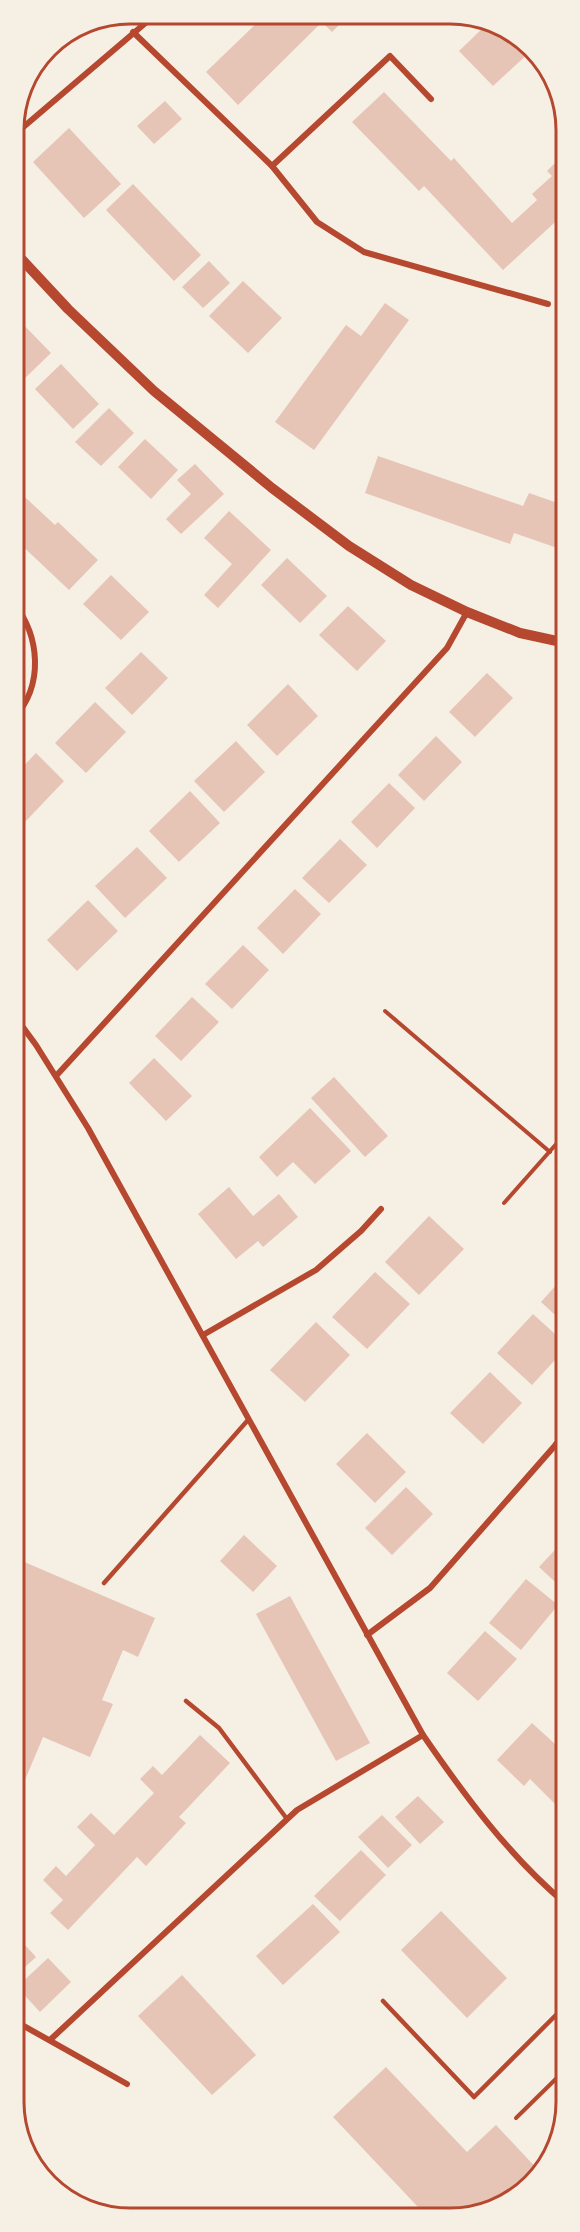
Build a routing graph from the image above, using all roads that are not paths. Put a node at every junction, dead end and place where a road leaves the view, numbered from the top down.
1 (143, 24) edge
2 (133, 32) junction
3 (431, 99) dead end
4 (24, 126) edge
5 (272, 166) junction
6 (24, 262) edge
7 (548, 304) dead end
8 (467, 612) junction
9 (24, 617) edge
10 (556, 641) edge
11 (24, 703) edge
12 (24, 1030) edge
13 (56, 1076) junction
14 (381, 1209) dead end
15 (203, 1335) junction
16 (248, 1420) junction
17 (556, 1444) edge
18 (104, 1583) dead end
19 (367, 1635) junction
20 (186, 1701) dead end
21 (423, 1735) junction
22 (286, 1819) junction
23 (556, 1895) edge
24 (383, 2001) dead end
25 (556, 2015) edge
26 (24, 2026) edge
27 (50, 2040) junction
28 (127, 2084) dead end

1 - 2 street
2 - 4 street
2 - 5 street
3 - 5 street
5 - 7 street
6 - 8 street
8 - 10 street
8 - 13 street
9 - 11 street
12 - 13 street
13 - 15 street
14 - 15 street
15 - 16 street
16 - 18 lane
16 - 19 street
17 - 19 street
19 - 21 street
20 - 22 lane
21 - 22 street
21 - 23 street
22 - 27 street
24 - 25 lane
26 - 27 street
27 - 28 street

